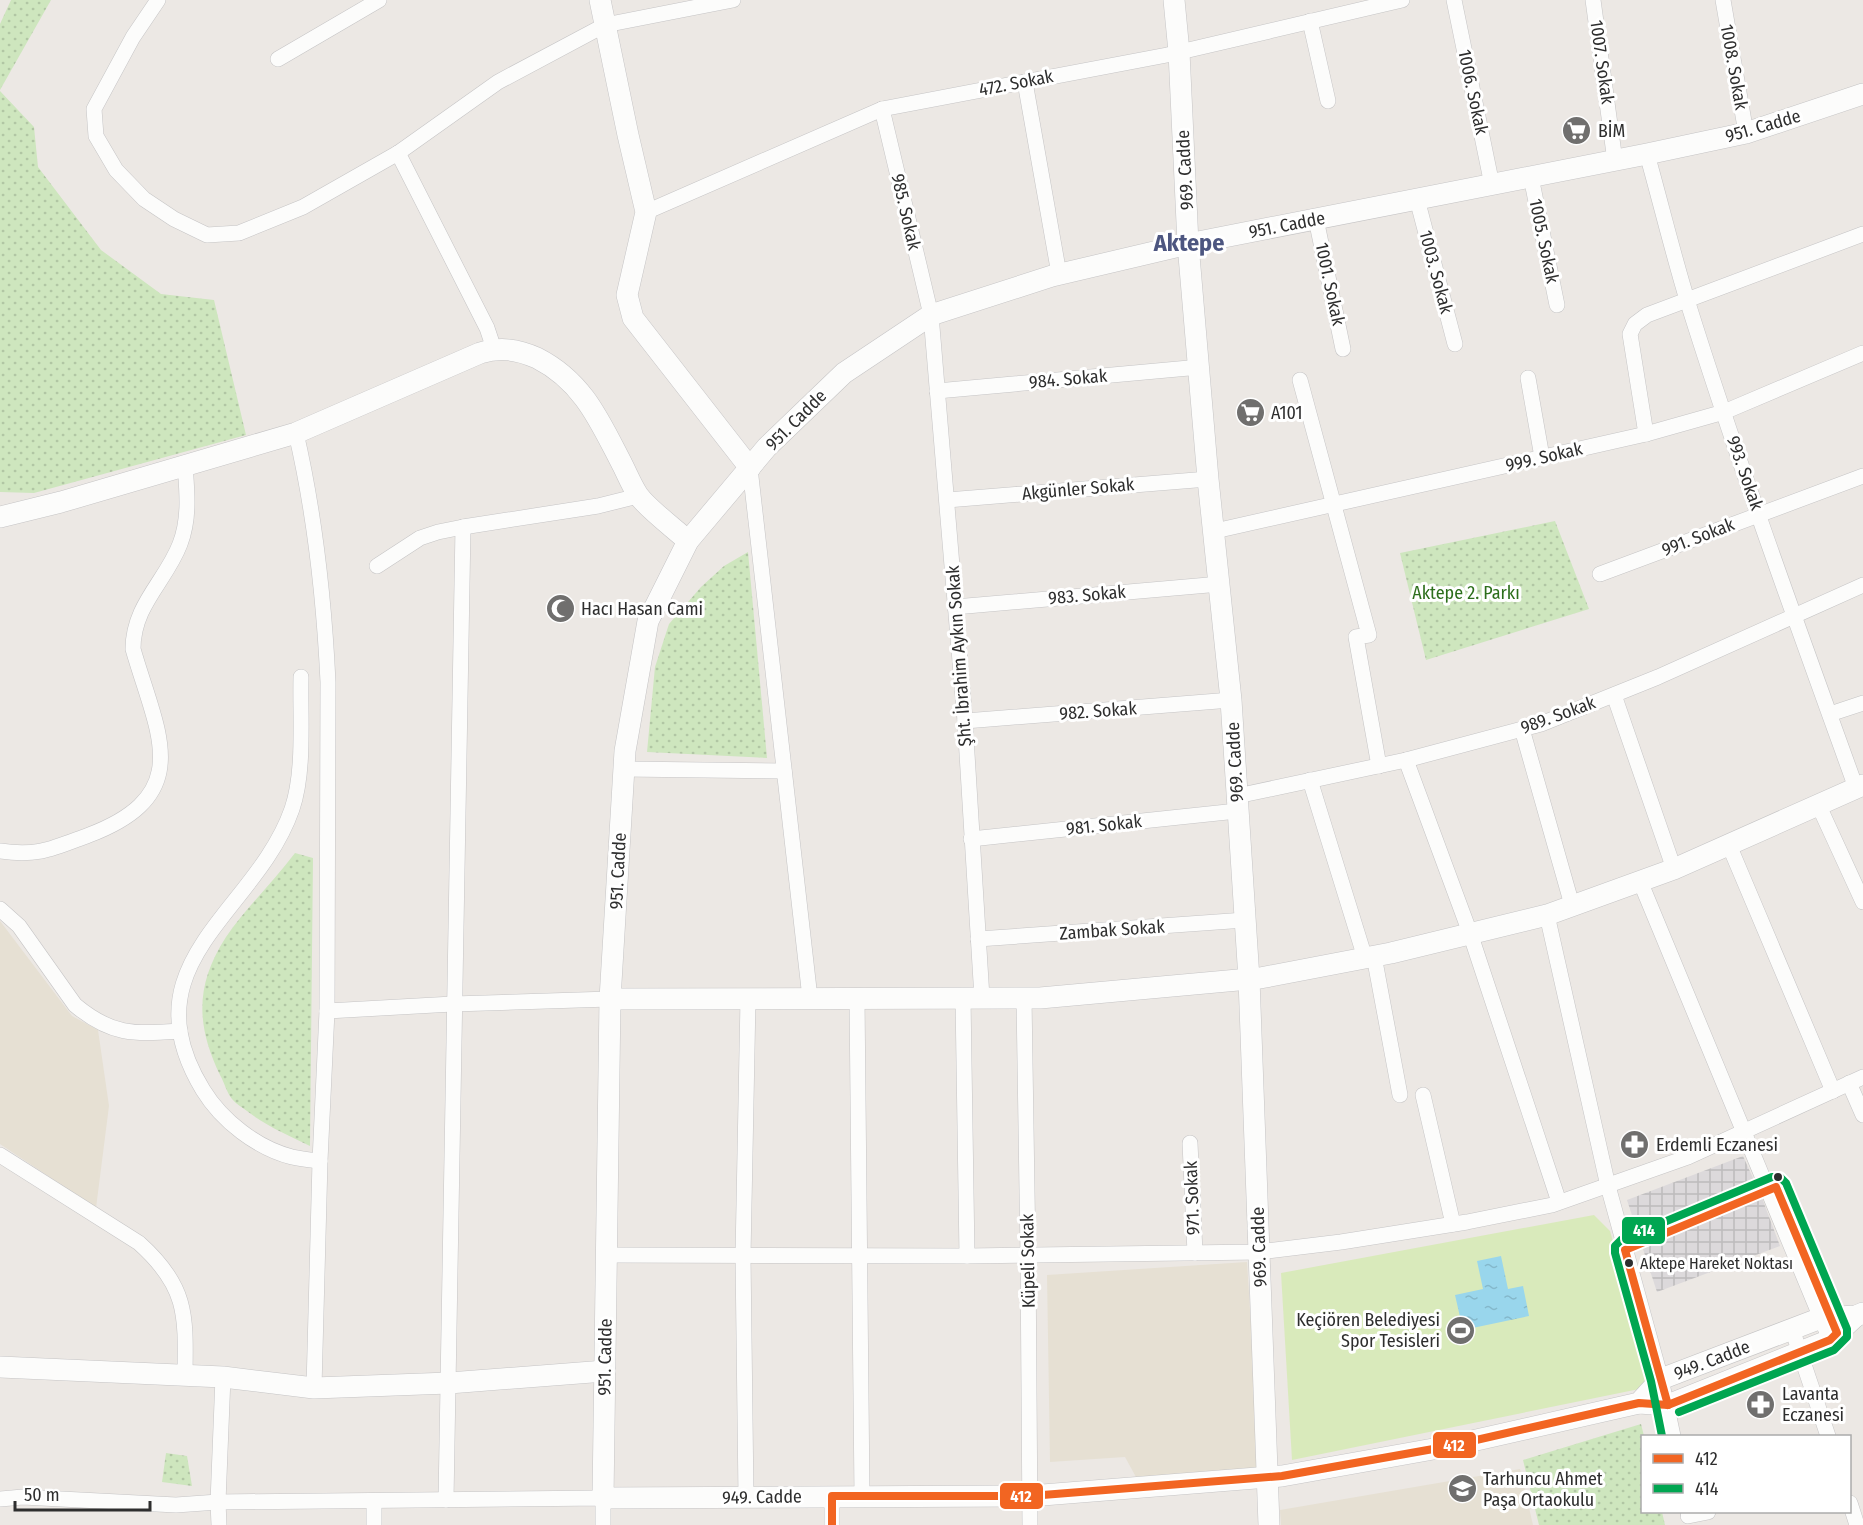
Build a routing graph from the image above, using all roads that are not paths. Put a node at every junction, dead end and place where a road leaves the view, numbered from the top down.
1 (158, 0) edge
2 (379, 0) edge
3 (600, 0) edge
4 (733, 0) edge
5 (1174, 0) edge
6 (1402, 0) edge
7 (1454, 0) edge
8 (1593, 0) edge
9 (1723, 0) edge
10 (1310, 21) junction
11 (605, 25) junction
12 (1179, 52) junction
13 (279, 59) dead end
14 (1025, 82) junction
15 (1863, 94) edge
16 (1328, 101) dead end
17 (882, 109) junction
18 (1746, 133) junction
19 (398, 153) junction
20 (1647, 154) junction
21 (1615, 161) junction
22 (1531, 177) junction
23 (1492, 184) junction
24 (1417, 200) junction
25 (646, 212) junction
26 (1316, 219) junction
27 (1863, 234) edge
28 (1188, 244) junction
29 (1059, 274) junction
30 (1688, 301) junction
31 (1557, 305) dead end
32 (931, 315) junction
33 (1455, 344) dead end
34 (494, 349) junction
35 (1343, 350) dead end
36 (1863, 353) edge
37 (1200, 367) junction
38 (1528, 378) dead end
39 (1300, 380) dead end
40 (937, 391) junction
41 (1724, 412) junction
42 (296, 433) junction
43 (1646, 434) junction
44 (1542, 457) junction
45 (185, 465) junction
46 (750, 468) junction
47 (1863, 476) edge
48 (1208, 478) junction
49 (638, 496) junction
50 (947, 500) junction
51 (1334, 505) junction
52 (1759, 514) junction
53 (0, 517) edge
54 (463, 526) junction
55 (1215, 531) junction
56 (688, 540) junction
57 (377, 566) dead end
58 (1600, 574) dead end
59 (1220, 584) junction
60 (1863, 585) edge
61 (955, 607) junction
62 (1794, 616) junction
63 (301, 677) dead end
64 (1614, 695) junction
65 (1231, 700) junction
66 (1863, 703) edge
67 (1830, 714) junction
68 (964, 721) junction
69 (1522, 729) junction
70 (1406, 760) junction
71 (1379, 766) junction
72 (624, 769) junction
73 (784, 771) junction
74 (1310, 780) junction
75 (1860, 786) edge
76 (1237, 803) junction
77 (1818, 804) junction
78 (971, 838) junction
79 (1729, 845) junction
80 (0, 851) edge
81 (1674, 869) junction
82 (1640, 881) junction
83 (1863, 902) edge
84 (1572, 905) junction
85 (0, 909) edge
86 (1546, 915) junction
87 (1245, 920) junction
88 (1470, 933) junction
89 (978, 939) junction
90 (1370, 957) junction
91 (1250, 979) junction
92 (810, 998) junction
93 (857, 998) junction
94 (972, 998) junction
95 (1024, 998) junction
96 (610, 999) junction
97 (748, 999) junction
98 (453, 1004) junction
99 (327, 1011) junction
100 (180, 1031) junction
101 (1856, 1080) edge
102 (1833, 1091) junction
103 (1400, 1095) dead end
104 (1423, 1095) dead end
105 (1863, 1115) edge
106 (1747, 1131) junction
107 (1190, 1143) dead end
108 (0, 1155) edge
109 (320, 1161) junction
110 (1611, 1185) junction
111 (1559, 1202) junction
112 (1453, 1224) junction
113 (1259, 1252) junction
114 (1194, 1253) junction
115 (607, 1255) junction
116 (1029, 1255) junction
117 (743, 1256) junction
118 (860, 1256) junction
119 (967, 1256) junction
120 (1860, 1314) edge
121 (1830, 1327) junction
122 (1792, 1329) junction
123 (1800, 1352) junction
124 (0, 1367) edge
125 (605, 1371) junction
126 (186, 1374) junction
127 (223, 1377) junction
128 (1666, 1378) junction
129 (449, 1383) junction
130 (314, 1388) junction
131 (1639, 1403) junction
132 (1673, 1403) junction
133 (1673, 1435) edge
134 (1827, 1435) edge
135 (1268, 1477) junction
136 (832, 1496) junction
137 (1030, 1496) junction
138 (746, 1497) junction
139 (862, 1497) junction
140 (603, 1498) junction
141 (0, 1499) edge
142 (446, 1500) junction
143 (374, 1501) junction
144 (218, 1502) junction
145 (1851, 1506) edge
146 (1705, 1513) edge
147 (1688, 1518) edge
148 (219, 1525) edge
149 (374, 1525) edge
150 (603, 1525) edge
151 (832, 1525) edge
152 (1030, 1525) edge
153 (1269, 1525) edge
154 (1857, 1525) edge

1 - 19 street
2 - 13 street
3 - 11 street
4 - 11 street
5 - 12 street, 969. Cadde
6 - 10 street, 472. Sokak
7 - 23 street, 1006. Sokak
8 - 21 street, 1007. Sokak
9 - 18 street, 1008. Sokak
10 - 12 street, 472. Sokak
10 - 16 street
11 - 19 street
11 - 25 street
12 - 14 street, 472. Sokak
12 - 28 street, 969. Cadde
14 - 17 street, 472. Sokak
14 - 29 street
15 - 18 street, 951. Cadde
17 - 25 street, 472. Sokak
17 - 32 street, 985. Sokak
18 - 20 street, 951. Cadde
19 - 34 street
20 - 21 street, 951. Cadde
20 - 30 street, 993. Sokak
21 - 22 street, 951. Cadde
22 - 23 street, 951. Cadde
22 - 31 street, 1005. Sokak
23 - 24 street, 951. Cadde
24 - 26 street, 951. Cadde
24 - 33 street, 1003. Sokak
25 - 46 street
26 - 28 street, 951. Cadde
26 - 35 street, 1001. Sokak
27 - 30 street
28 - 29 street, 951. Cadde
28 - 37 street, 969. Cadde
29 - 32 street, 951. Cadde
30 - 41 street, 993. Sokak
30 - 43 street
32 - 40 street, Şht. İbrahim Aykın Sokak
32 - 46 street, 951. Cadde
34 - 42 street
34 - 49 street
36 - 41 street, 999. Sokak
37 - 40 street, 984. Sokak
37 - 48 street, 969. Cadde
38 - 44 street
39 - 51 street
40 - 50 street, Şht. İbrahim Aykın Sokak
41 - 43 street, 999. Sokak
41 - 52 street, 993. Sokak
42 - 45 street
42 - 99 street
43 - 44 street, 999. Sokak
44 - 51 street, 999. Sokak
45 - 53 street
45 - 80 street
46 - 56 street, 951. Cadde
46 - 73 street
47 - 52 street, 991. Sokak
48 - 50 street, Akgünler Sokak
48 - 55 street, 969. Cadde
49 - 54 street
49 - 56 street
50 - 61 street, Şht. İbrahim Aykın Sokak
51 - 55 street, 999. Sokak
51 - 71 street
52 - 58 street, 991. Sokak
52 - 62 street, 993. Sokak
54 - 57 street
54 - 98 street
55 - 59 street, 969. Cadde
56 - 72 street, 951. Cadde
59 - 61 street, 983. Sokak
59 - 65 street, 969. Cadde
60 - 62 street, 989. Sokak
61 - 68 street, Şht. İbrahim Aykın Sokak
62 - 64 street, 989. Sokak
62 - 67 street, 993. Sokak
63 - 100 street
64 - 69 street, 989. Sokak
64 - 81 street
65 - 68 street, 982. Sokak
65 - 76 street, 969. Cadde
66 - 67 street
67 - 75 street, 993. Sokak
68 - 78 street, Şht. İbrahim Aykın Sokak
69 - 70 street, 989. Sokak
69 - 84 street
70 - 71 street, 989. Sokak
70 - 88 street
71 - 74 street, 989. Sokak
72 - 73 street
72 - 96 street, 951. Cadde
73 - 92 street
74 - 76 street, 989. Sokak
74 - 90 street
75 - 77 street
76 - 78 street, 981. Sokak
76 - 87 street, 969. Cadde
77 - 79 street
77 - 83 street
78 - 89 street, Şht. İbrahim Aykın Sokak
79 - 81 street
79 - 102 street
81 - 82 street
82 - 84 street
82 - 106 street
84 - 86 street
85 - 100 street
86 - 88 street
86 - 110 street
87 - 89 street, Zambak Sokak
87 - 91 street, 969. Cadde
88 - 90 street
88 - 111 street
89 - 94 street, Şht. İbrahim Aykın Sokak
90 - 91 street
90 - 103 street
91 - 95 street
91 - 113 street, 969. Cadde
92 - 93 street
92 - 97 street
93 - 94 street
93 - 118 street
94 - 95 street
94 - 119 street, Şht. İbrahim Aykın Sokak
95 - 116 street, Küpeli Sokak
96 - 97 street
96 - 98 street
96 - 115 street, 951. Cadde
97 - 117 street
98 - 99 street
98 - 129 street
99 - 109 street
100 - 109 street
101 - 102 street
101 - 105 street
102 - 106 street
104 - 112 street
106 - 110 street
106 - 121 street
107 - 114 street, 971. Sokak
108 - 126 street
109 - 130 street
110 - 111 street
110 - 128 street
111 - 112 street
112 - 113 street
113 - 114 street
113 - 135 street, 969. Cadde
114 - 116 street
115 - 117 street
115 - 125 street, 951. Cadde
116 - 119 street
116 - 137 street, Küpeli Sokak
117 - 118 street
117 - 138 street
118 - 119 street
118 - 139 street
120 - 121 street, 949. Cadde
121 - 122 street, 949. Cadde
121 - 123 street
122 - 123 street
122 - 128 street, 949. Cadde
123 - 132 street
123 - 134 street
124 - 126 street
125 - 129 street
125 - 140 street, 951. Cadde
126 - 127 street
127 - 130 street
127 - 144 street
128 - 131 street, 949. Cadde
128 - 132 street
129 - 130 street
129 - 142 street
131 - 132 street
131 - 135 street, 949. Cadde
132 - 133 street
135 - 137 street, 949. Cadde
135 - 153 street, 969. Cadde
136 - 138 street, 949. Cadde
136 - 139 street, 949. Cadde
136 - 151 street
137 - 139 street, 949. Cadde
137 - 152 street, Küpeli Sokak
138 - 140 street, 949. Cadde
140 - 142 street
140 - 150 street
141 - 144 street
142 - 143 street
143 - 144 street
143 - 149 street
144 - 148 street
145 - 154 street
146 - 147 street

